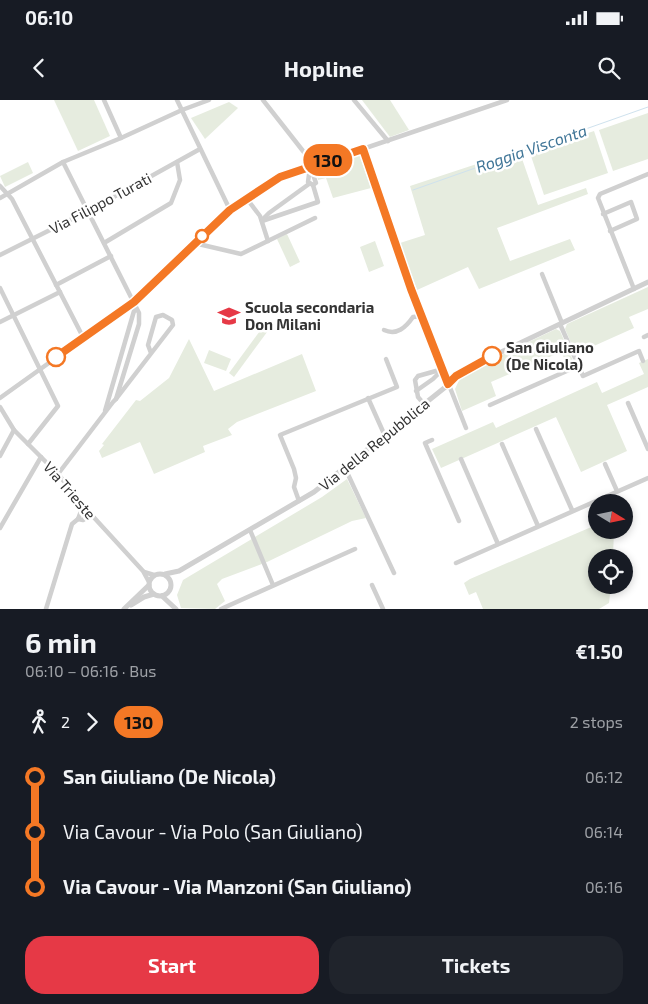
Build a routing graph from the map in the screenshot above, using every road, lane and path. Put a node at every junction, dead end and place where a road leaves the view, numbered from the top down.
1 (104, 100) edge
2 (177, 100) edge
3 (209, 100) edge
4 (263, 100) edge
5 (354, 100) edge
6 (507, 100) edge
7 (493, 102) edge
8 (182, 110) junction
9 (121, 138) junction
10 (388, 141) junction
11 (200, 149) junction
12 (363, 149) junction
13 (63, 162) junction
14 (177, 162) junction
15 (312, 167) junction
16 (648, 174) edge
17 (311, 185) junction
18 (0, 186) edge
19 (8, 194) junction
20 (0, 198) edge
21 (247, 199) junction
22 (230, 210) junction
23 (87, 212) junction
24 (603, 214) junction
25 (315, 218) dead end
26 (262, 221) junction
27 (610, 231) junction
28 (32, 239) junction
29 (268, 241) junction
30 (104, 243) junction
31 (194, 243) junction
32 (0, 255) edge
33 (111, 256) junction
34 (542, 274) dead end
35 (648, 282) edge
36 (56, 285) junction
37 (0, 288) edge
38 (634, 289) junction
39 (60, 292) junction
40 (134, 302) junction
41 (14, 315) junction
42 (422, 316) junction
43 (0, 322) edge
44 (561, 323) junction
45 (384, 330) dead end
46 (83, 337) junction
47 (151, 353) junction
48 (386, 359) dead end
49 (643, 361) dead end
50 (578, 366) junction
51 (40, 368) junction
52 (443, 369) junction
53 (448, 384) junction
54 (416, 391) junction
55 (0, 398) edge
56 (368, 398) junction
57 (116, 399) junction
58 (628, 403) dead end
59 (424, 404) junction
60 (490, 404) dead end
61 (0, 407) edge
62 (104, 415) junction
63 (466, 428) dead end
64 (536, 428) dead end
65 (14, 430) junction
66 (384, 436) junction
67 (432, 440) dead end
68 (28, 444) junction
69 (502, 444) dead end
70 (648, 449) edge
71 (0, 456) edge
72 (41, 457) junction
73 (461, 459) dead end
74 (605, 464) dead end
75 (345, 468) junction
76 (58, 474) junction
77 (648, 478) edge
78 (617, 491) junction
79 (299, 501) junction
80 (83, 506) junction
81 (572, 510) junction
82 (91, 515) junction
83 (78, 519) junction
84 (459, 521) dead end
85 (538, 526) junction
86 (0, 528) edge
87 (250, 530) junction
88 (498, 544) junction
89 (355, 549) dead end
90 (456, 563) dead end
91 (143, 571) junction
92 (179, 571) junction
93 (165, 574) junction
94 (394, 574) dead end
95 (154, 575) junction
96 (171, 581) junction
97 (149, 583) junction
98 (273, 585) junction
99 (372, 585) dead end
100 (170, 592) junction
101 (154, 594) junction
102 (162, 596) junction
103 (174, 607) edge
104 (46, 609) edge
105 (124, 609) edge
106 (221, 609) edge
107 (383, 609) edge

1 - 9 street
2 - 8 street
3 - 8 street
4 - 15 street
5 - 10 street
6 - 7 street
7 - 10 street
8 - 9 street
8 - 11 street
9 - 13 street
10 - 12 street
11 - 14 street, Via Filippo Turati
11 - 22 street
12 - 15 street
12 - 42 street
13 - 19 street
13 - 23 street
14 - 23 street, Via Filippo Turati
14 - 30 street
15 - 17 street
15 - 21 street
16 - 24 street
17 - 26 street
17 - 26 street
18 - 19 street
19 - 20 street
19 - 28 street
21 - 22 street
21 - 26 street
22 - 31 street
23 - 28 street, Via Filippo Turati
23 - 30 street
24 - 27 street
24 - 27 street
25 - 29 street
26 - 29 street
27 - 38 street
28 - 32 street, Via Filippo Turati
28 - 36 street
29 - 31 street
30 - 33 street
31 - 40 street
33 - 36 street
33 - 40 street
34 - 44 street
35 - 38 street, Via della Repubblica
36 - 39 street
37 - 41 street
38 - 44 street, Via della Repubblica
39 - 41 street
39 - 46 street
40 - 46 street
40 - 57 street
40 - 62 street
41 - 43 street
41 - 51 street
42 - 45 street
42 - 52 street
44 - 50 street
44 - 53 street, Via della Repubblica
46 - 51 street
47 - 47 street
47 - 57 street
48 - 56 street, Via della Repubblica
49 - 50 street
50 - 60 street
51 - 55 street
51 - 68 street
52 - 53 street
52 - 54 street
52 - 54 street
53 - 59 street, Via della Repubblica
53 - 63 street
54 - 59 street
56 - 66 street
56 - 79 street, Via della Repubblica
57 - 62 street
58 - 70 street
59 - 66 street, Via della Repubblica
61 - 65 street, Via Trieste
62 - 76 street
64 - 81 street
65 - 68 street, Via Trieste
65 - 71 street
66 - 75 street, Via della Repubblica
67 - 84 street
68 - 72 street, Via Trieste
69 - 85 street
72 - 76 street, Via Trieste
72 - 86 street
73 - 88 street
74 - 78 street
75 - 79 street, Via della Repubblica
75 - 94 street
76 - 80 street, Via Trieste
77 - 78 street
78 - 81 street
79 - 87 street, Via della Repubblica
80 - 82 street, Via Trieste
80 - 83 street
81 - 85 street
82 - 83 street
82 - 91 street, Via Trieste
83 - 104 street
85 - 88 street
87 - 92 street, Via della Repubblica
87 - 98 street
88 - 90 street
89 - 98 street
91 - 95 street, Via Trieste
91 - 97 street, Via Trieste
92 - 93 street, Via della Repubblica
92 - 96 street, Via della Repubblica
93 - 95 street
93 - 96 street
95 - 97 street
96 - 100 street
97 - 101 street
97 - 105 street
98 - 106 street
99 - 107 street
100 - 102 street
100 - 103 street
101 - 102 street
101 - 105 street
102 - 103 street

